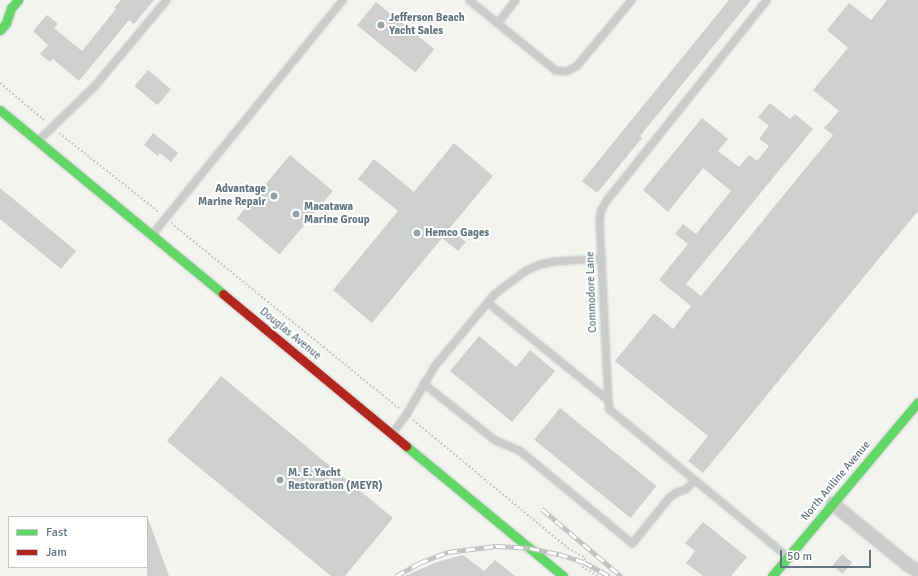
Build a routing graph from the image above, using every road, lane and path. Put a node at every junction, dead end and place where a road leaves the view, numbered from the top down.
1 (166, 0) edge
2 (342, 0) edge
3 (469, 0) edge
4 (515, 0) edge
5 (631, 0) edge
6 (766, 0) edge
7 (10, 7) edge
8 (497, 22) junction
9 (0, 30) edge
10 (0, 83) edge
11 (0, 110) edge
12 (51, 126) junction
13 (37, 141) junction
14 (165, 218) junction
15 (151, 235) junction
16 (602, 258) junction
17 (487, 302) junction
18 (423, 383) junction
19 (608, 400) junction
20 (918, 402) edge
21 (397, 407) dead end
22 (414, 420) dead end
23 (392, 433) junction
24 (694, 480) junction
25 (832, 503) junction
26 (788, 557) junction
27 (918, 571) edge
28 (564, 576) edge
29 (598, 576) edge
30 (772, 576) edge

1 - 12 lane
2 - 14 lane
3 - 8 lane
4 - 8 lane
5 - 8 lane
6 - 16 lane, Commodore Lane
7 - 9 street
10 - 12 path
11 - 13 street, Douglas Avenue
12 - 13 lane
12 - 14 path
13 - 15 street, Douglas Avenue
14 - 15 lane
14 - 21 path
15 - 23 street, Douglas Avenue
16 - 17 lane
16 - 19 lane, Commodore Lane
17 - 18 lane
17 - 19 lane
18 - 23 lane
18 - 24 lane
19 - 24 lane, Commodore Lane
20 - 25 street, North Aniline Avenue
22 - 29 path
23 - 28 street, Douglas Avenue
24 - 26 lane, Commodore Lane
25 - 26 street, North Aniline Avenue
25 - 27 street
26 - 30 street, North Aniline Avenue

